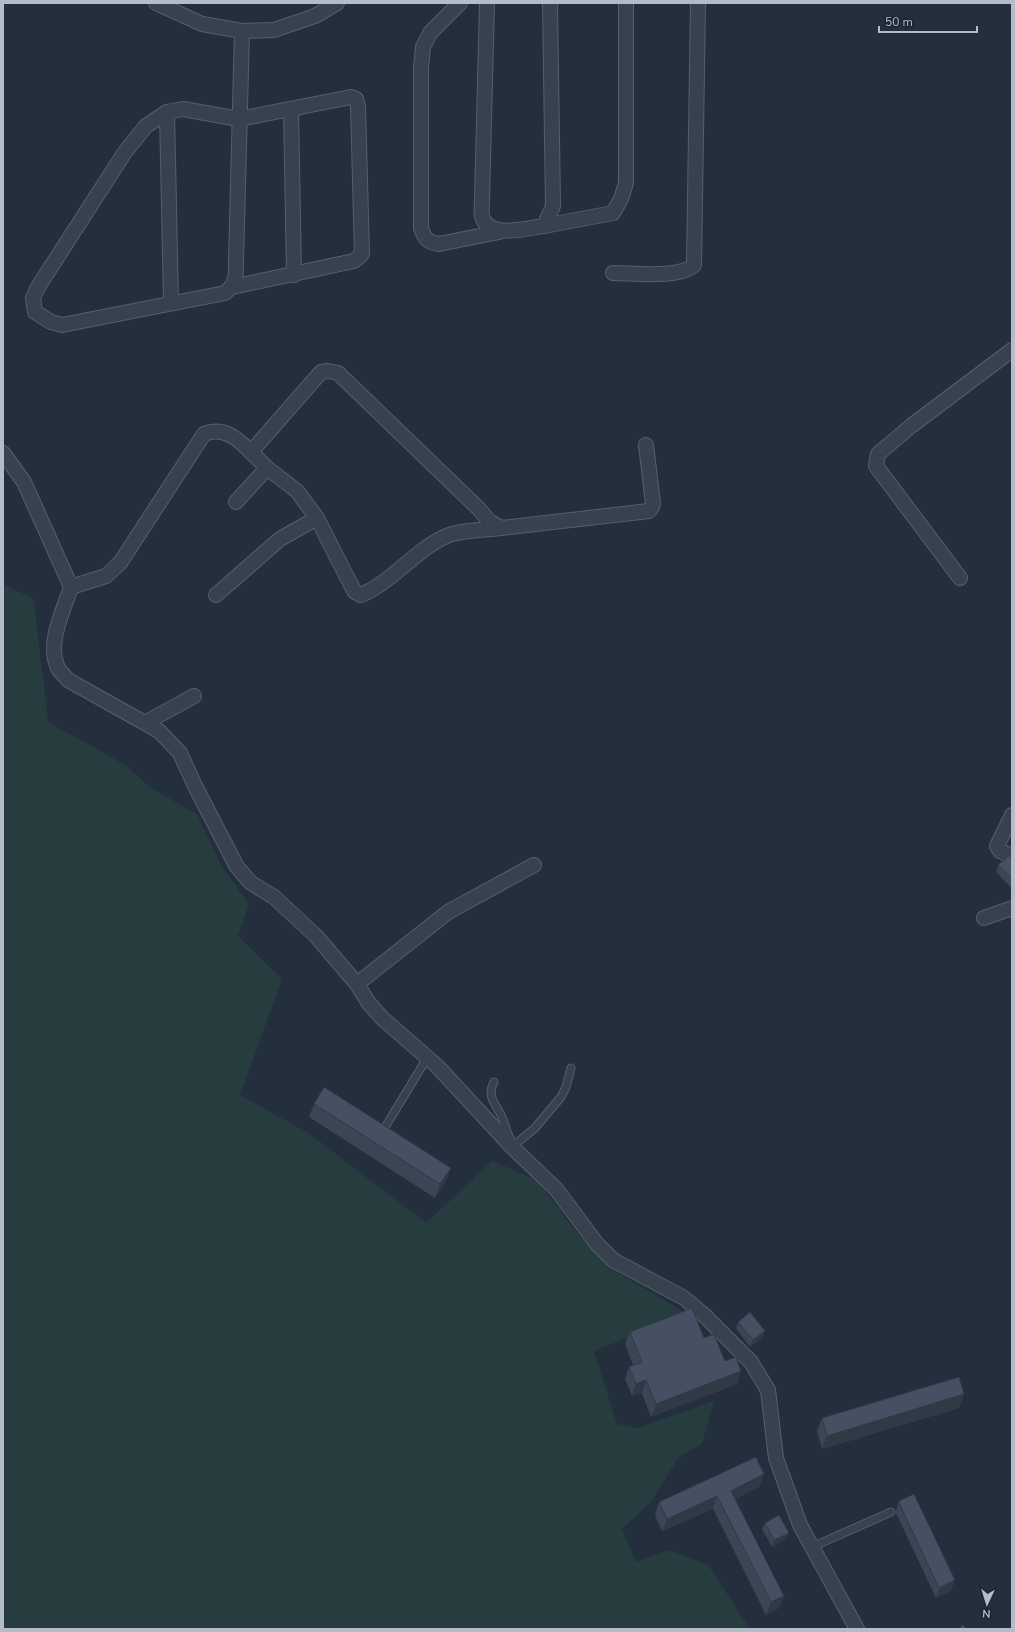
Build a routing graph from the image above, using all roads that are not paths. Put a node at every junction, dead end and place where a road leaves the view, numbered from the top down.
1 (156, 3) edge
2 (337, 3) edge
3 (460, 3) edge
4 (487, 3) edge
5 (550, 3) edge
6 (626, 3) edge
7 (698, 3) edge
8 (242, 31) junction
9 (291, 110) junction
10 (167, 112) junction
11 (239, 119) junction
12 (544, 226) junction
13 (499, 232) junction
14 (614, 273) dead end
15 (294, 275) junction
16 (232, 287) junction
17 (171, 303) junction
18 (1012, 350) edge
19 (646, 445) dead end
20 (252, 452) junction
21 (3, 453) edge
22 (267, 468) junction
23 (236, 502) dead end
24 (317, 518) junction
25 (501, 528) junction
26 (960, 578) dead end
27 (71, 587) junction
28 (216, 595) dead end
29 (194, 696) dead end
30 (146, 723) junction
31 (1012, 815) edge
32 (1012, 856) edge
33 (534, 865) dead end
34 (1012, 908) edge
35 (984, 918) dead end
36 (357, 984) junction
37 (427, 1058) junction
38 (571, 1068) dead end
39 (494, 1082) dead end
40 (384, 1129) edge
41 (513, 1146) junction
42 (891, 1512) dead end
43 (812, 1547) junction
44 (857, 1629) edge

1 - 8 street
2 - 8 street
3 - 13 street
4 - 13 street
5 - 12 street
6 - 12 street
7 - 14 street
8 - 11 street
9 - 11 street
9 - 15 street
9 - 15 street
10 - 11 street
10 - 17 street
10 - 17 street
11 - 16 street
12 - 13 street
15 - 16 street
16 - 17 street
18 - 26 street
19 - 25 street
20 - 22 street
20 - 25 street
20 - 27 street
21 - 27 street
22 - 23 street
22 - 24 street
24 - 25 street
24 - 28 street
27 - 30 street
29 - 30 street
30 - 36 street
31 - 32 street
33 - 36 street
34 - 35 street
36 - 37 street
37 - 40 lane
37 - 41 street
38 - 41 lane
39 - 41 lane
41 - 43 street
42 - 43 lane
43 - 44 street

